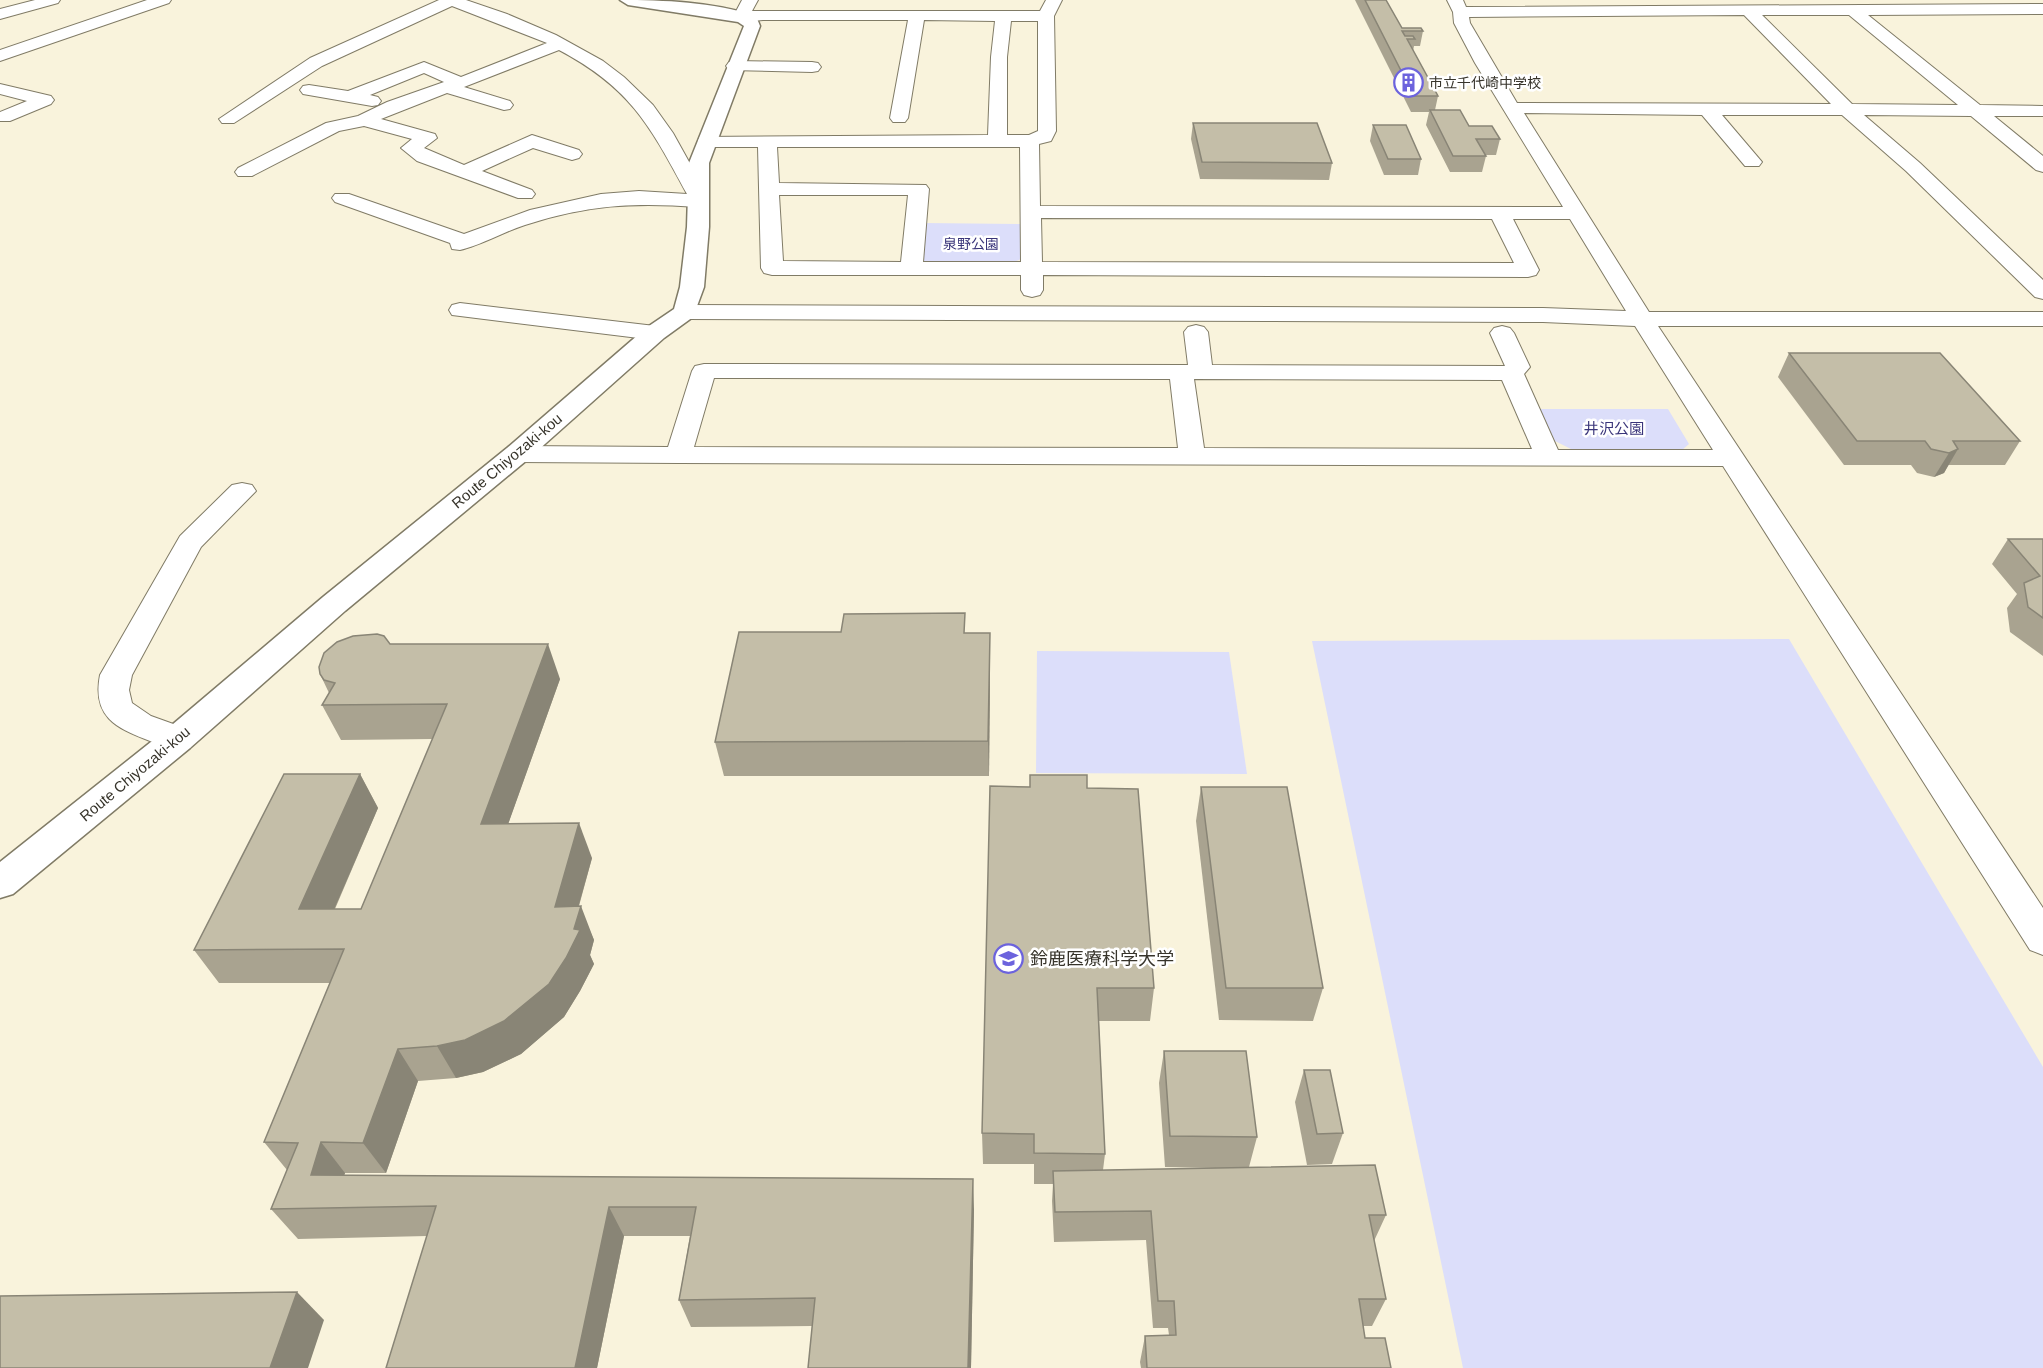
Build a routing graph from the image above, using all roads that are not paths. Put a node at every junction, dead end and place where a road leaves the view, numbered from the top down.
1 (52, 0) edge
2 (163, 0) edge
3 (452, 0) edge
4 (628, 0) edge
5 (2032, 0) edge
6 (1458, 6) edge
7 (91, 8) dead end
8 (1050, 8) edge
9 (745, 9) edge
10 (2043, 9) edge
11 (1853, 10) junction
12 (1749, 11) junction
13 (0, 15) edge
14 (916, 15) junction
15 (115, 16) junction
16 (1004, 16) junction
17 (155, 22) dead end
18 (77, 28) junction
19 (96, 33) dead end
20 (29, 44) junction
21 (559, 44) junction
22 (0, 56) edge
23 (405, 60) dead end
24 (735, 66) junction
25 (424, 67) junction
26 (812, 67) dead end
27 (452, 84) junction
28 (0, 89) edge
29 (309, 90) dead end
30 (352, 96) junction
31 (504, 105) dead end
32 (393, 106) junction
33 (1511, 108) junction
34 (1708, 110) junction
35 (1848, 111) junction
36 (1975, 111) junction
37 (2043, 111) edge
38 (4, 117) dead end
39 (899, 118) dead end
40 (228, 119) dead end
41 (364, 120) junction
42 (707, 141) junction
43 (767, 141) junction
44 (1029, 141) junction
45 (997, 142) junction
46 (572, 154) dead end
47 (1752, 162) dead end
48 (2043, 166) edge
49 (245, 172) dead end
50 (465, 172) junction
51 (769, 189) junction
52 (525, 194) dead end
53 (342, 198) dead end
54 (698, 198) junction
55 (1029, 212) junction
56 (1499, 212) junction
57 (1576, 213) junction
58 (911, 269) junction
59 (1030, 269) junction
60 (2043, 292) edge
61 (460, 310) dead end
62 (685, 312) junction
63 (1033, 312) junction
64 (1642, 319) junction
65 (2043, 319) edge
66 (1196, 332) dead end
67 (655, 333) junction
68 (1502, 333) dead end
69 (1191, 372) junction
70 (1511, 373) junction
71 (517, 454) junction
72 (678, 455) junction
73 (1192, 457) junction
74 (1548, 458) junction
75 (1731, 458) junction
76 (242, 491) dead end
77 (178, 739) junction
78 (0, 883) edge
79 (2043, 939) edge

1 - 13 street
2 - 15 street
3 - 21 street
3 - 40 street
4 - 9 main road
5 - 10 street
6 - 12 street
6 - 33 street
7 - 15 street
8 - 16 street
8 - 44 street
9 - 14 street
9 - 24 main road
10 - 11 street
11 - 12 street
11 - 36 street
12 - 35 street
13 - 20 street
14 - 16 street
14 - 39 street
15 - 17 street
15 - 18 street
16 - 45 street
18 - 19 street
18 - 20 street
20 - 22 street
21 - 27 street
21 - 54 street
23 - 25 street
24 - 26 street
24 - 42 main road
25 - 27 street
25 - 30 street
27 - 31 street
27 - 32 street
28 - 38 street
29 - 30 street
30 - 32 street
32 - 41 street
33 - 34 street
33 - 57 street
34 - 35 street
34 - 47 street
35 - 36 street
35 - 60 street
36 - 37 street
36 - 48 street
41 - 49 street
41 - 50 street
42 - 43 street
42 - 54 main road
43 - 45 street
43 - 51 street
44 - 45 street
44 - 55 street
46 - 50 street
50 - 52 street
51 - 58 street
51 - 58 street
53 - 54 street
54 - 62 main road
55 - 56 street
55 - 59 street
56 - 57 street
56 - 59 street
57 - 64 street
58 - 59 street
59 - 63 street
61 - 67 street
62 - 63 street
62 - 67 main road, Route Chiyozaki-kou
63 - 64 street
64 - 65 street
64 - 75 street
66 - 69 street
67 - 71 main road, Route Chiyozaki-kou
68 - 70 street
69 - 70 street
69 - 72 street
69 - 73 street
70 - 74 street
71 - 72 street
71 - 77 main road, Route Chiyozaki-kou
72 - 73 street
73 - 74 street
74 - 75 street
75 - 79 street
76 - 77 street
77 - 78 main road, Route Chiyozaki-kou

